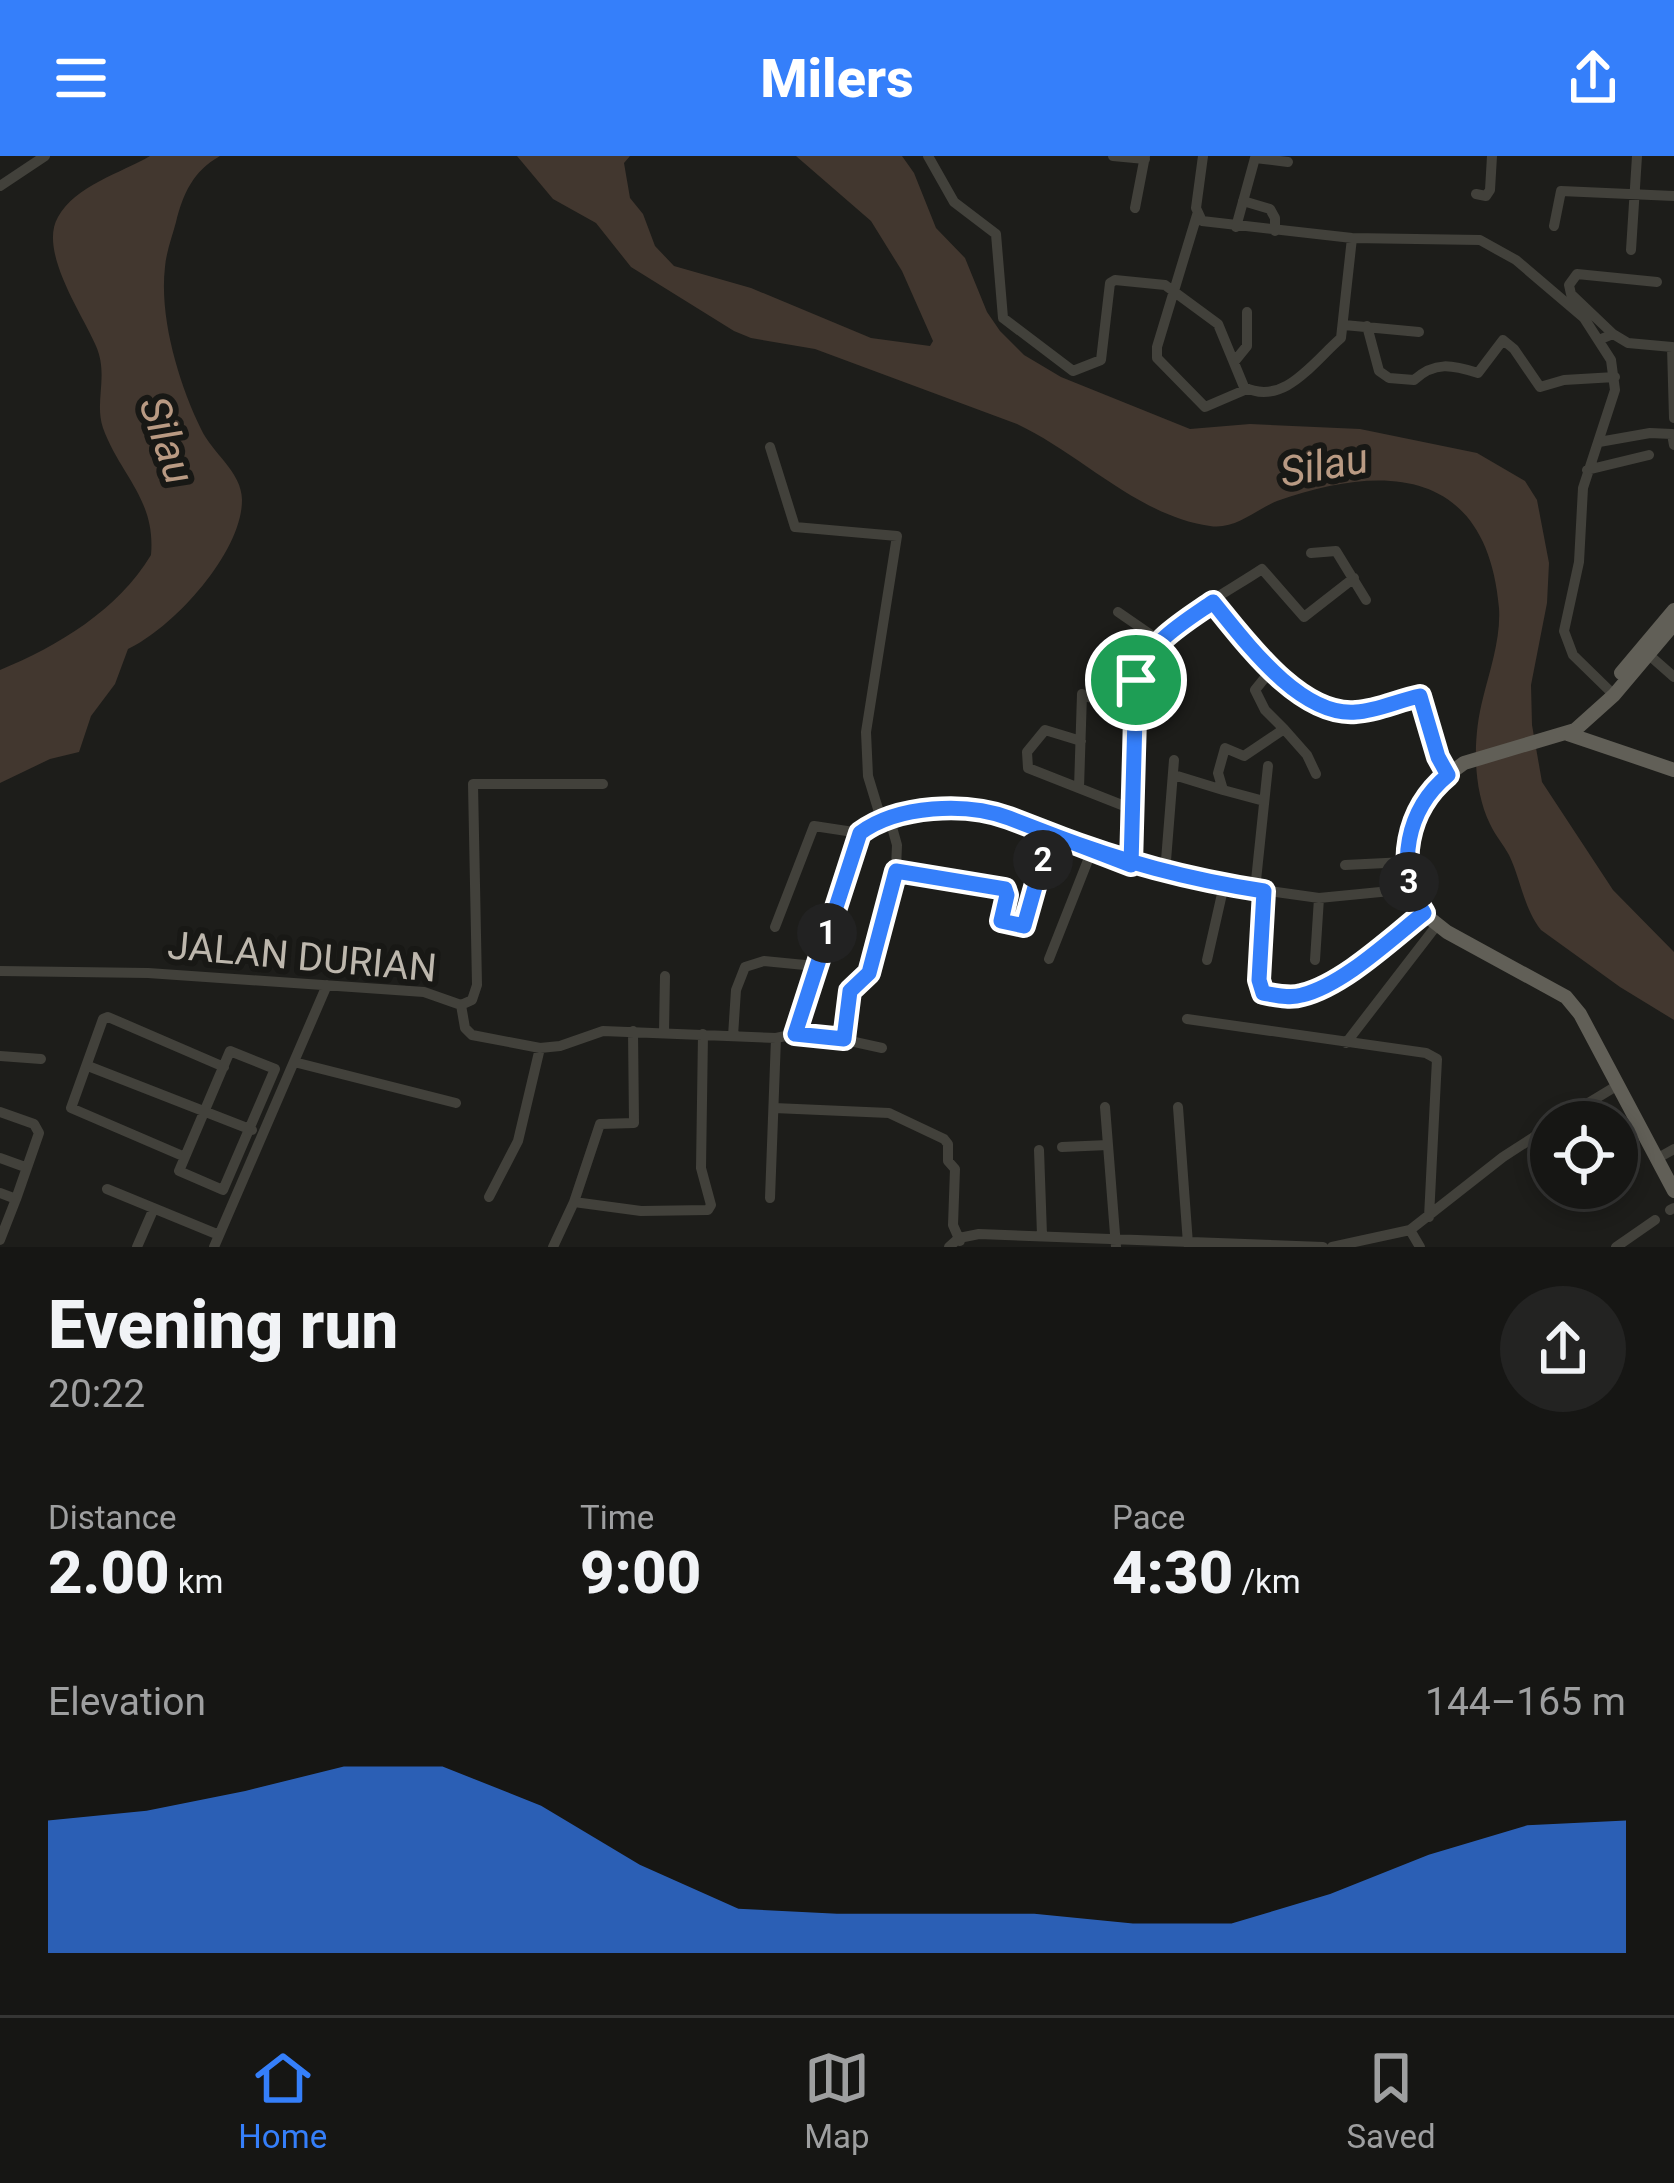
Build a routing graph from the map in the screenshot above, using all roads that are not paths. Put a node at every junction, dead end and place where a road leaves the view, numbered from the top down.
1 (45, 156) edge
2 (928, 156) edge
3 (1113, 156) edge
4 (1203, 156) edge
5 (1492, 156) edge
6 (1636, 156) edge
7 (1145, 157) edge
8 (1288, 162) dead end
9 (0, 186) edge
10 (1476, 194) dead end
11 (1634, 196) junction
12 (1674, 196) edge
13 (1243, 201) junction
14 (1135, 208) dead end
15 (1197, 215) junction
16 (1554, 226) dead end
17 (1236, 227) junction
18 (1275, 231) junction
19 (1352, 238) junction
20 (1631, 250) dead end
21 (1657, 282) dead end
22 (1172, 291) junction
23 (1247, 311) dead end
24 (1344, 325) junction
25 (1367, 326) junction
26 (1419, 332) dead end
27 (1613, 334) junction
28 (1600, 339) junction
29 (1234, 362) junction
30 (1615, 377) junction
31 (1247, 389) junction
32 (1674, 418) edge
33 (1599, 442) junction
34 (1674, 445) edge
35 (770, 447) dead end
36 (1648, 455) dead end
37 (1587, 470) junction
38 (1311, 553) dead end
39 (1354, 578) junction
40 (1366, 599) dead end
41 (1213, 602) junction
42 (1674, 610) edge
43 (1118, 612) dead end
44 (1674, 624) edge
45 (1160, 641) junction
46 (1649, 649) junction
47 (1272, 669) junction
48 (1674, 677) edge
49 (1608, 695) junction
50 (1284, 729) junction
51 (1568, 734) junction
52 (1081, 741) junction
53 (1174, 760) dead end
54 (1268, 766) dead end
55 (1674, 770) edge
56 (1316, 774) dead end
57 (1174, 775) junction
58 (1448, 775) junction
59 (603, 784) dead end
60 (1079, 788) junction
61 (1223, 790) junction
62 (1264, 801) junction
63 (1129, 808) junction
64 (886, 821) junction
65 (860, 833) junction
66 (1050, 834) junction
67 (1092, 850) junction
68 (1406, 862) junction
69 (1131, 865) junction
70 (1345, 865) dead end
71 (896, 871) junction
72 (1165, 873) junction
73 (1224, 885) junction
74 (1412, 889) junction
75 (1260, 891) junction
76 (1319, 898) junction
77 (1424, 913) junction
78 (1437, 925) junction
79 (775, 927) dead end
80 (1049, 959) dead end
81 (1208, 960) dead end
82 (1315, 960) dead end
83 (815, 966) junction
84 (0, 971) edge
85 (665, 976) dead end
86 (327, 985) junction
87 (461, 1006) junction
88 (1187, 1019) dead end
89 (633, 1031) junction
90 (664, 1032) junction
91 (703, 1034) junction
92 (795, 1034) junction
93 (733, 1036) junction
94 (776, 1038) junction
95 (844, 1039) junction
96 (1346, 1043) junction
97 (540, 1048) junction
98 (882, 1048) dead end
99 (0, 1056) edge
100 (41, 1059) dead end
101 (294, 1062) junction
102 (88, 1064) junction
103 (224, 1067) junction
104 (1618, 1085) junction
105 (1592, 1101) edge
106 (456, 1103) dead end
107 (1105, 1107) dead end
108 (1178, 1107) dead end
109 (774, 1108) junction
110 (205, 1111) junction
111 (0, 1112) edge
112 (249, 1129) junction
113 (263, 1135) junction
114 (1530, 1139) edge
115 (1108, 1145) junction
116 (1062, 1147) dead end
117 (1674, 1149) edge
118 (1039, 1150) dead end
119 (185, 1156) junction
120 (0, 1158) edge
121 (1658, 1158) junction
122 (26, 1168) junction
123 (107, 1189) dead end
124 (1674, 1191) edge
125 (0, 1193) edge
126 (489, 1197) dead end
127 (770, 1198) dead end
128 (16, 1199) junction
129 (574, 1202) junction
130 (154, 1208) junction
131 (1429, 1217) junction
132 (1655, 1220) dead end
133 (1410, 1230) junction
134 (1042, 1235) junction
135 (0, 1240) edge
136 (217, 1241) edge
137 (1116, 1243) edge
138 (958, 1244) edge
139 (1188, 1244) edge
140 (137, 1247) edge
141 (554, 1247) edge
142 (1330, 1247) edge
143 (1420, 1247) edge
144 (1616, 1247) edge

1 - 9 street
2 - 22 street
3 - 7 street
4 - 15 street
5 - 10 street
6 - 11 street
7 - 14 street
8 - 13 street
11 - 12 street
11 - 16 street
11 - 20 street
13 - 17 street
13 - 18 street
15 - 17 street
15 - 22 street
17 - 18 street
18 - 19 street
19 - 24 street
19 - 28 street
21 - 27 street
22 - 29 street
22 - 31 street
23 - 29 street
24 - 25 street
24 - 31 street
25 - 26 street
25 - 30 street
27 - 28 street
27 - 32 street
28 - 30 street
29 - 31 street
30 - 33 street
33 - 34 street
33 - 37 street
35 - 64 street
36 - 37 street
37 - 49 street
38 - 39 street
39 - 40 street
39 - 41 street
41 - 45 street
41 - 47 street
42 - 46 main road
43 - 45 street
44 - 46 main road
45 - 63 street
46 - 48 street
46 - 49 main road
47 - 50 street
47 - 58 street
49 - 51 main road
50 - 56 street
50 - 61 street
51 - 55 main road
51 - 58 main road
52 - 60 street
52 - 60 street
52 - 63 street
53 - 57 street
54 - 62 street
57 - 61 street
57 - 72 street
58 - 68 main road
59 - 87 street
60 - 63 street
61 - 62 street
62 - 75 street
63 - 69 street
64 - 65 street
64 - 66 street
64 - 71 street
65 - 79 street
65 - 83 street
66 - 67 street
66 - 71 street
67 - 69 street
67 - 80 street
68 - 70 street
68 - 74 main road
69 - 72 street
71 - 95 street
72 - 73 street
73 - 75 street
73 - 81 street
74 - 76 street
74 - 77 main road
75 - 76 street
75 - 77 street
76 - 82 street
77 - 78 main road
78 - 96 street
78 - 104 main road
83 - 92 street
83 - 93 street
84 - 86 street, JALAN DURIAN
85 - 90 street
86 - 87 street, JALAN DURIAN
86 - 101 street
87 - 97 street, JALAN DURIAN
88 - 96 street
89 - 90 street, JALAN DURIAN
89 - 97 street, JALAN DURIAN
89 - 129 street
90 - 91 street, JALAN DURIAN
91 - 93 street, JALAN DURIAN
91 - 129 street
92 - 94 street, JALAN DURIAN
92 - 95 street, JALAN DURIAN
93 - 94 street, JALAN DURIAN
94 - 109 street
95 - 98 street, JALAN DURIAN
96 - 131 street
97 - 126 street
99 - 100 street
101 - 106 street
101 - 113 street
102 - 103 street
102 - 110 street
102 - 119 street
103 - 110 street
103 - 112 street
104 - 105 street
104 - 121 main road
107 - 115 street
108 - 139 street
109 - 127 street
109 - 138 street
110 - 112 street
110 - 119 street
111 - 122 street
112 - 113 street
112 - 119 street
113 - 136 street
114 - 131 street
115 - 116 street
115 - 137 street
117 - 121 street
118 - 134 street
120 - 122 street
121 - 124 main road
122 - 128 street
123 - 130 street
125 - 128 street
128 - 135 street
129 - 141 street
130 - 136 street
130 - 140 street
131 - 133 street
132 - 144 street
133 - 142 street
133 - 143 street
134 - 137 street
134 - 138 street
137 - 139 street
139 - 142 street

